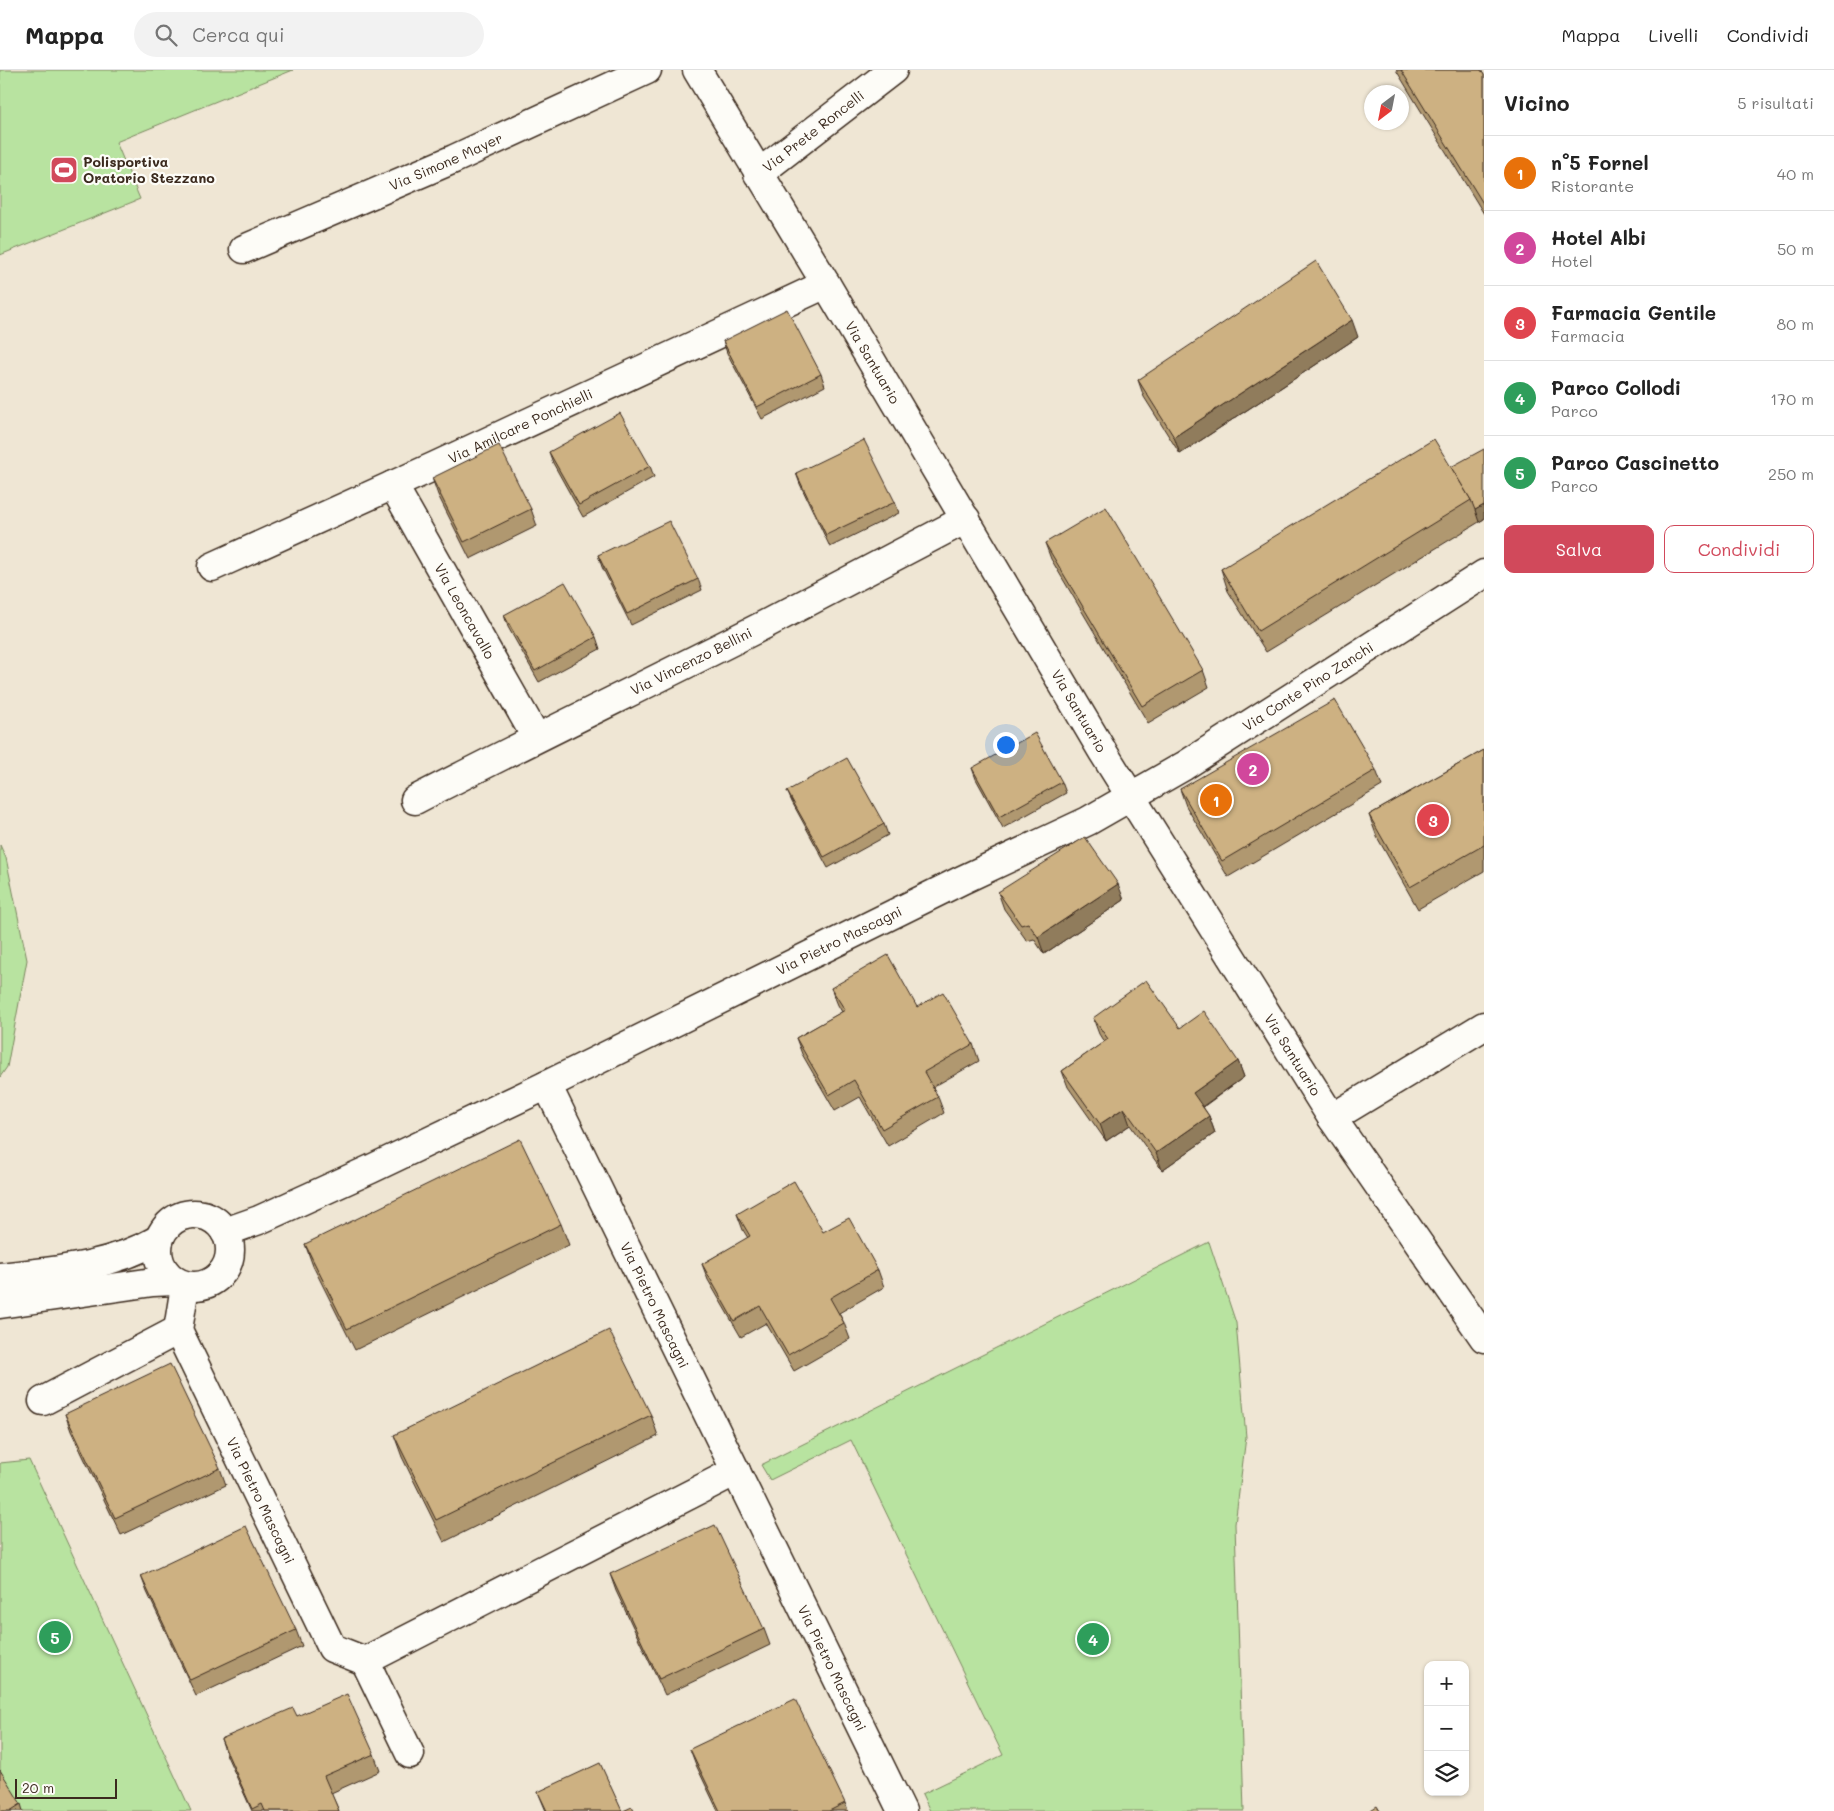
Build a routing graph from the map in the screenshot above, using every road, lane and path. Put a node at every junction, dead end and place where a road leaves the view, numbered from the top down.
1 (647, 70) edge
2 (697, 70) edge
3 (893, 70) edge
4 (758, 174) junction
5 (244, 249) dead end
6 (826, 284) junction
7 (393, 485) junction
8 (966, 519) junction
9 (212, 567) dead end
10 (1484, 574) edge
11 (536, 738) junction
12 (1131, 797) junction
13 (415, 800) dead end
14 (1484, 1026) edge
15 (547, 1085) junction
16 (1332, 1118) junction
17 (226, 1232) junction
18 (159, 1239) junction
19 (0, 1277) edge
20 (179, 1283) junction
21 (0, 1304) edge
22 (178, 1326) junction
23 (1484, 1338) edge
24 (43, 1401) dead end
25 (736, 1471) junction
26 (365, 1661) junction
27 (410, 1754) dead end
28 (902, 1811) edge

1 - 5 street, Via Simone Mayer
2 - 4 street, Via Santuario
3 - 4 street, Via Prete Roncelli
4 - 6 street, Via Santuario
6 - 7 street, Via Amilcare Ponchielli
6 - 8 street, Via Santuario
7 - 9 street, Via Amilcare Ponchielli
7 - 11 street, Via Leoncavallo
8 - 11 street, Via Vincenzo Bellini
8 - 12 street, Via Santuario
10 - 12 street, Via Conte Pino Zanchi
11 - 13 street, Via Vincenzo Bellini
12 - 15 street, Via Pietro Mascagni
12 - 16 street, Via Santuario
14 - 16 street
15 - 17 street, Via Pietro Mascagni
15 - 25 street, Via Pietro Mascagni
16 - 23 street, Via Santuario
17 - 18 street
17 - 20 street
18 - 19 street
18 - 20 street
20 - 21 street
20 - 22 street
22 - 24 street
22 - 26 street, Via Pietro Mascagni
25 - 26 street
25 - 28 street, Via Pietro Mascagni
26 - 27 street

